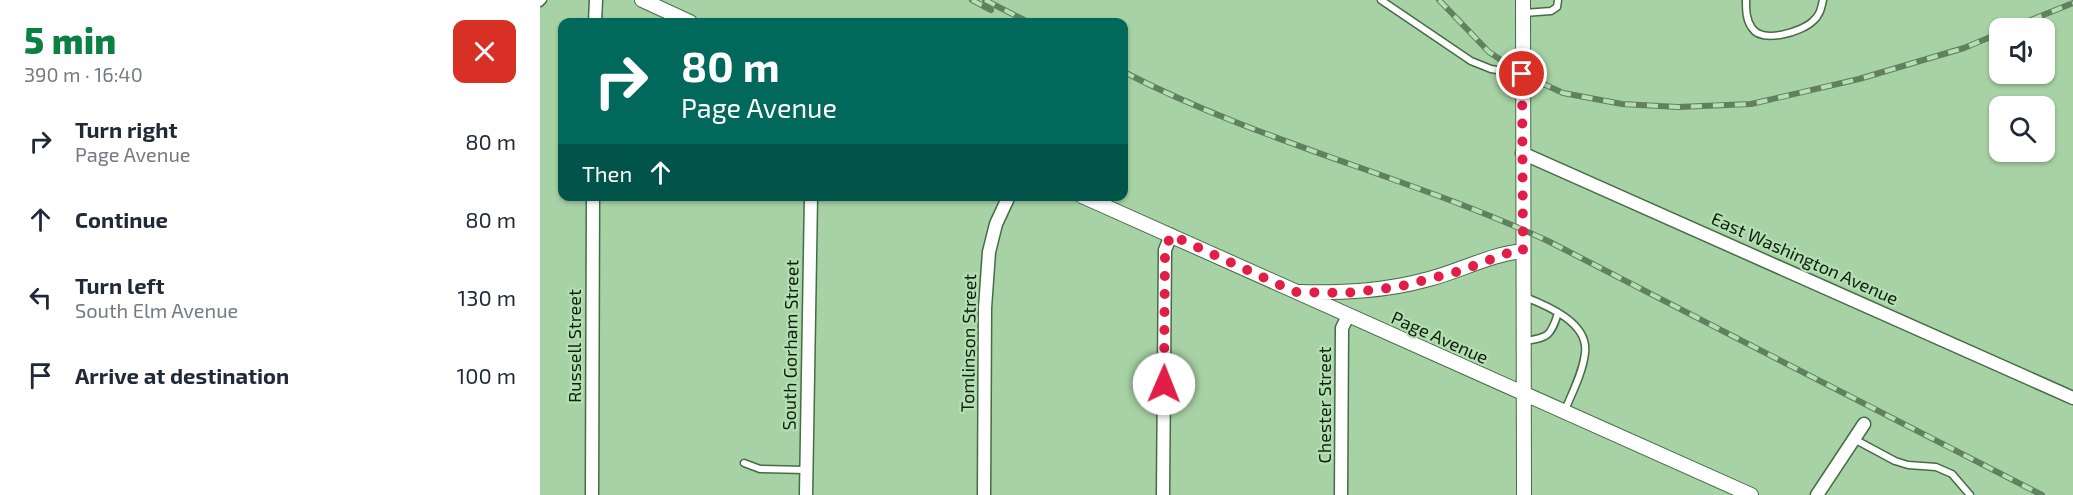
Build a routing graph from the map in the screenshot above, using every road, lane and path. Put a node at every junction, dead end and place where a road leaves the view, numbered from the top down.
1 (596, 0) edge
2 (642, 0) edge
3 (1381, 0) edge
4 (1558, 0) edge
5 (1746, 0) edge
6 (1823, 0) edge
7 (1523, 7) edge
8 (595, 18) edge
9 (681, 18) edge
10 (1522, 74) junction
11 (1522, 153) junction
12 (593, 201) edge
13 (811, 201) edge
14 (1007, 201) edge
15 (1093, 201) edge
16 (1171, 235) junction
17 (1523, 251) junction
18 (1295, 292) junction
19 (1523, 296) junction
20 (1558, 313) junction
21 (1348, 316) junction
22 (1524, 341) junction
23 (1524, 394) junction
24 (2073, 398) edge
25 (1565, 411) junction
26 (1864, 424) dead end
27 (1854, 439) junction
28 (744, 463) dead end
29 (806, 470) junction
30 (592, 495) edge
31 (806, 495) edge
32 (984, 495) edge
33 (1163, 495) edge
34 (1341, 495) edge
35 (1524, 495) edge
36 (1751, 495) edge
37 (1817, 495) edge
38 (1970, 495) edge

1 - 8 street
2 - 9 street
3 - 10 lane
4 - 7 lane
5 - 6 lane
7 - 10 street
10 - 11 street
11 - 17 street
11 - 24 street, East Washington Avenue
12 - 30 street, Russell Street
13 - 29 street, South Gorham Street
14 - 32 street, Tomlinson Street
15 - 16 street, Page Avenue
16 - 18 street, Page Avenue
16 - 33 street
17 - 18 street
17 - 19 street
18 - 21 street, Page Avenue
19 - 20 lane
19 - 22 street
20 - 22 lane
20 - 25 lane
21 - 23 street, Page Avenue
21 - 34 street, Chester Street
22 - 23 street
23 - 25 street, Page Avenue
23 - 35 street
25 - 36 street, Page Avenue
26 - 27 street
27 - 37 street
27 - 38 lane
28 - 29 lane
29 - 31 street, South Gorham Street

